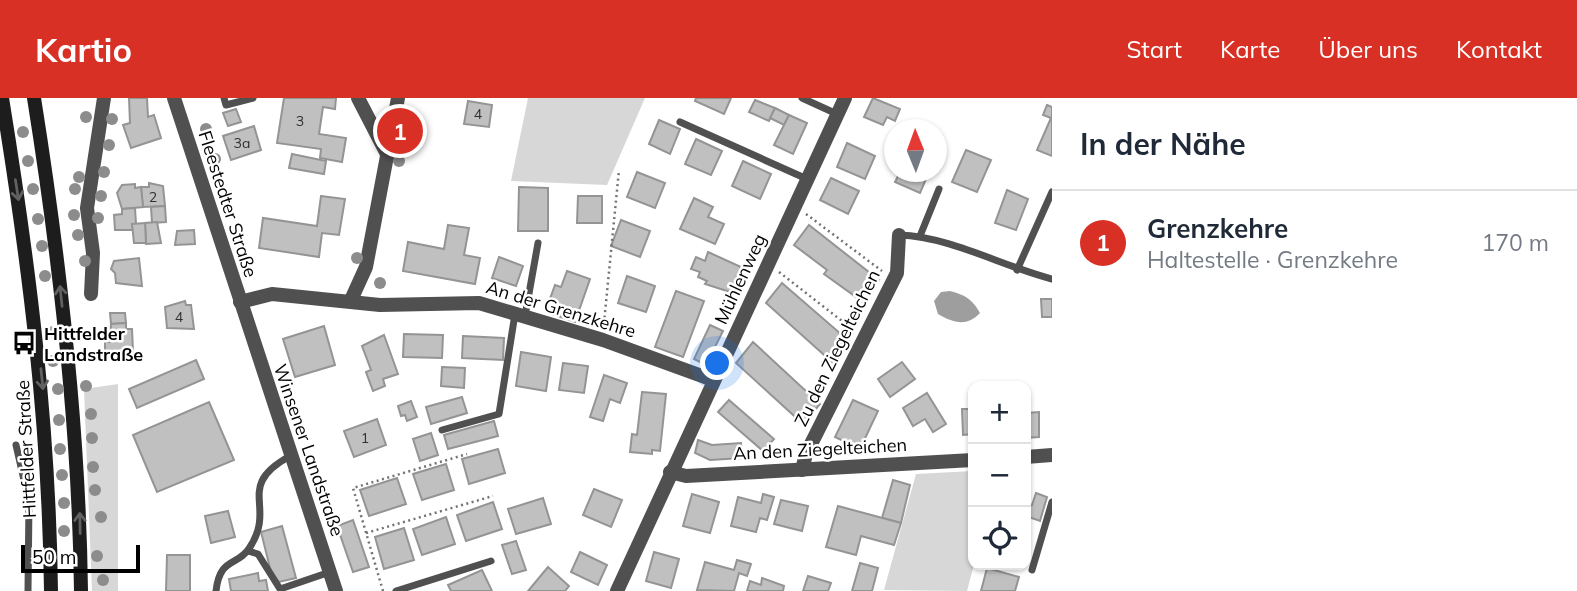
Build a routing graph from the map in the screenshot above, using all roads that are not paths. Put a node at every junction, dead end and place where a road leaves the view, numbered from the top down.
1 (2, 98) edge
2 (34, 98) edge
3 (104, 98) edge
4 (174, 98) edge
5 (224, 98) edge
6 (253, 98) edge
7 (358, 98) edge
8 (398, 98) edge
9 (802, 98) edge
10 (845, 98) edge
11 (838, 114) junction
12 (680, 122) dead end
13 (388, 158) junction
14 (807, 180) junction
15 (939, 189) dead end
16 (1052, 192) edge
17 (899, 235) joint
18 (920, 236) junction
19 (538, 243) dead end
20 (1017, 270) junction
21 (1052, 279) edge
22 (91, 294) dead end
23 (351, 300) junction
24 (240, 302) junction
25 (520, 314) junction
26 (245, 322) joint
27 (713, 380) junction
28 (442, 430) dead end
29 (16, 445) dead end
30 (1052, 455) edge
31 (290, 456) junction
32 (1031, 457) edge
33 (968, 460) edge
34 (802, 470) junction
35 (670, 472) junction
36 (1052, 502) edge
37 (248, 551) junction
38 (491, 561) dead end
39 (1032, 570) dead end
40 (330, 572) junction
41 (28, 591) edge
42 (51, 591) edge
43 (80, 591) edge
44 (216, 591) edge
45 (336, 591) edge
46 (396, 591) edge
47 (617, 591) edge

1 -> 42 main road, Hittfelder Straße
43 -> 2 main road
3 - 22 street
4 - 24 street, Fleestedter Straße
5 - 6 lane
7 - 13 street
8 - 13 street
9 - 11 lane
10 - 11 street, Mühlenweg
11 - 14 street, Mühlenweg
12 - 14 lane
13 - 23 street
14 - 27 street, Mühlenweg
15 - 18 lane
16 - 20 lane
17 - 18 lane, Zu den Ziegelteichen
17 - 34 street, Zu den Ziegelteichen
18 - 20 lane, Zu den Ziegelteichen
19 - 25 lane
20 - 21 lane, Zu den Ziegelteichen
23 - 24 street, An der Grenzkehre
23 - 25 street, An der Grenzkehre
24 - 26 street, Fleestedter Straße
25 - 27 street, An der Grenzkehre
25 - 28 lane
26 - 31 street, Winsener Landstraße
27 - 35 street, Mühlenweg
29 - 41 lane
30 - 32 street
31 - 37 lane
31 - 40 street, Winsener Landstraße
33 - 34 street, An den Ziegelteichen
34 - 35 street, An den Ziegelteichen
35 - 47 street, Mühlenweg
36 - 39 lane
37 - 40 lane
37 - 44 lane
38 - 46 lane
40 - 45 street, Winsener Landstraße

